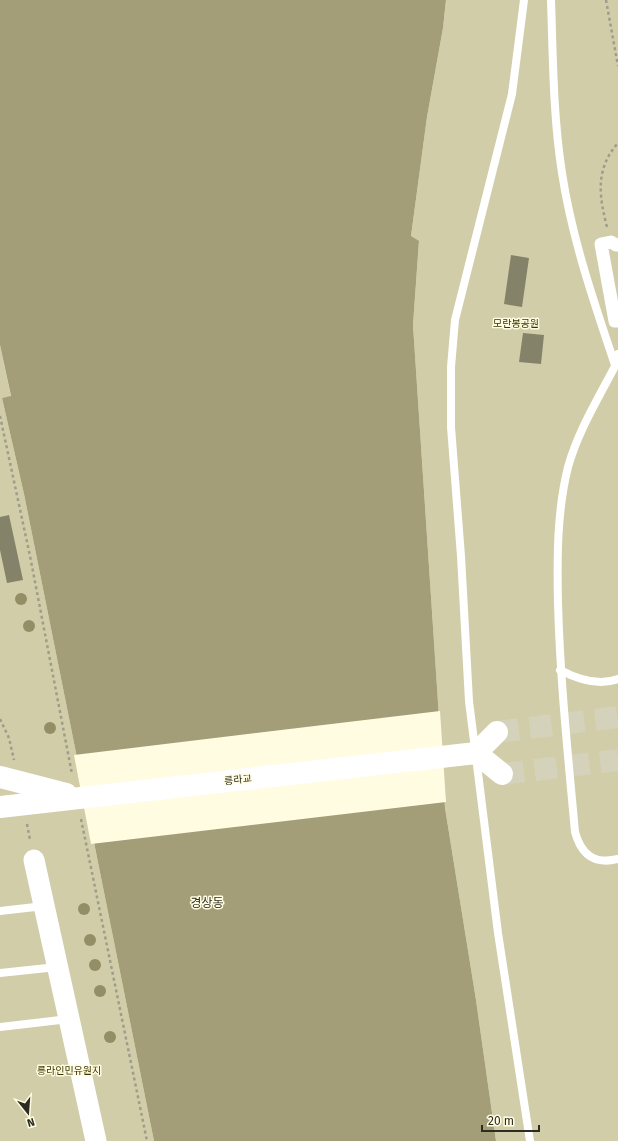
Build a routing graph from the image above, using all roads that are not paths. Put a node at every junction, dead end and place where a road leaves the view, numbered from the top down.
1 (524, 0) edge
2 (551, 0) edge
3 (615, 244) edge
4 (618, 321) edge
5 (618, 354) edge
6 (615, 366) junction
7 (560, 670) junction
8 (618, 679) edge
9 (497, 732) tunnel mouth
10 (476, 753) junction
11 (502, 774) dead end
12 (0, 777) edge
13 (79, 798) junction
14 (0, 807) edge
15 (618, 859) edge
16 (34, 860) dead end
17 (45, 906) junction
18 (0, 911) edge
19 (58, 967) junction
20 (0, 973) edge
21 (69, 1019) junction
22 (0, 1027) edge
23 (96, 1141) edge
24 (530, 1141) edge

1 - 24 lane
2 - 6 lane
3 - 4 street
5 - 6 lane
6 - 7 lane
7 - 8 lane
7 - 15 lane
9 - 10 main road
10 - 11 main road
10 - 13 main road, 릉라교
12 - 13 main road
13 - 14 main road, 릉라교
16 - 17 street
17 - 18 lane
17 - 19 street
19 - 20 lane
19 - 21 street
21 - 22 lane
21 - 23 street

